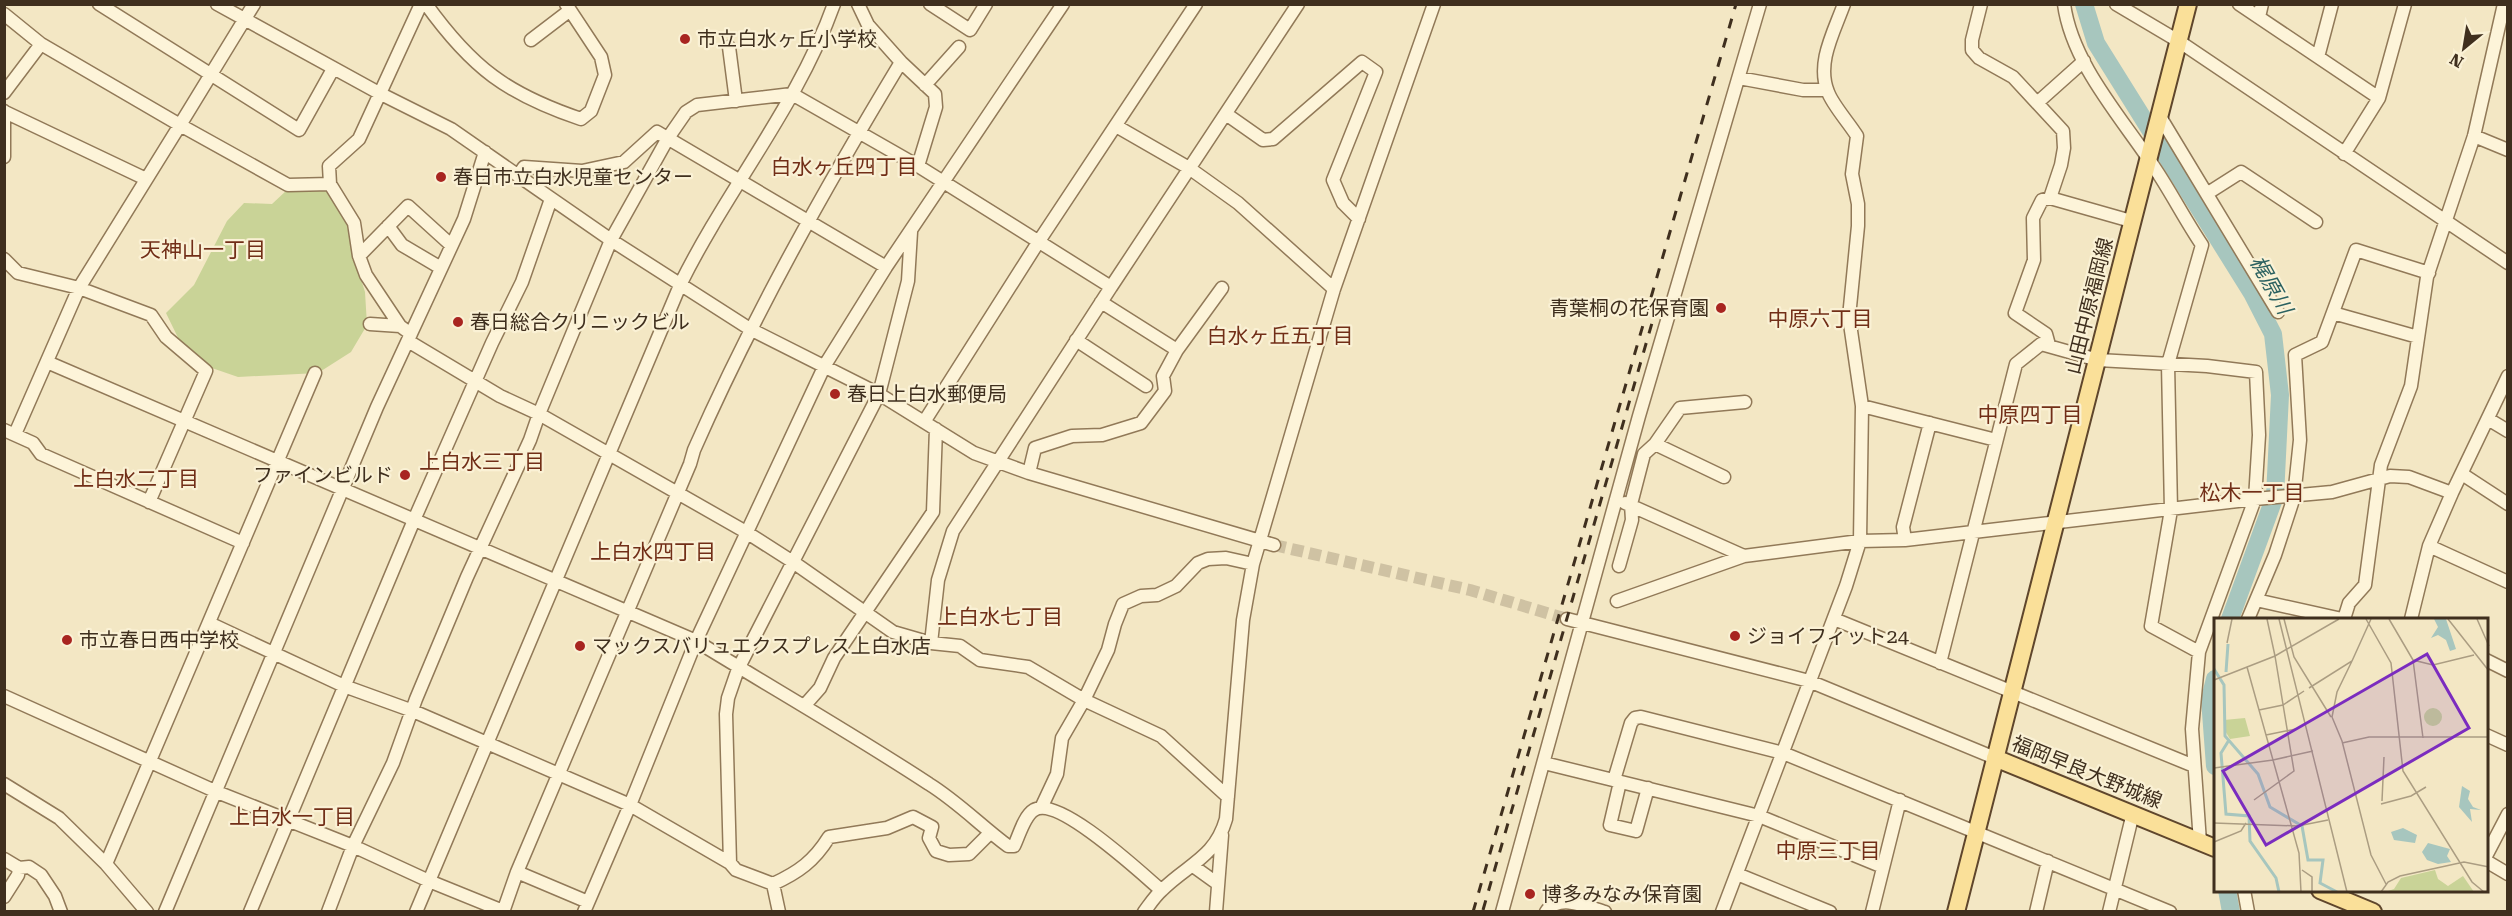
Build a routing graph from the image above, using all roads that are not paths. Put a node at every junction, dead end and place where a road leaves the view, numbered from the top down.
1 (99, 4) edge
2 (217, 4) edge
3 (254, 4) edge
4 (421, 4) edge
5 (426, 4) edge
6 (834, 4) edge
7 (858, 4) edge
8 (930, 4) edge
9 (986, 4) edge
10 (1063, 4) edge
11 (1196, 4) edge
12 (1298, 4) edge
13 (1434, 4) edge
14 (1760, 4) edge
15 (1844, 4) edge
16 (1981, 4) edge
17 (2064, 4) edge
18 (2116, 4) edge
19 (2188, 4) edge
20 (2239, 4) edge
21 (2331, 4) edge
22 (2404, 4) edge
23 (2504, 4) edge
24 (568, 8) edge
25 (2260, 11) edge
26 (4, 14) edge
27 (246, 21) junction
28 (531, 40) dead end
29 (2180, 42) junction
30 (41, 44) junction
31 (729, 47) dead end
32 (958, 47) dead end
33 (2318, 57) junction
34 (2084, 61) junction
35 (901, 62) junction
36 (333, 69) junction
37 (210, 75) junction
38 (1739, 78) junction
39 (925, 85) junction
40 (1827, 90) junction
41 (4, 93) edge
42 (380, 93) junction
43 (792, 94) junction
44 (2379, 98) junction
45 (736, 100) junction
46 (2037, 103) junction
47 (5, 112) edge
48 (1226, 114) junction
49 (2158, 118) junction
50 (180, 125) junction
51 (1116, 126) junction
52 (859, 132) junction
53 (2475, 136) junction
54 (668, 138) junction
55 (2508, 150) edge
56 (485, 152) junction
57 (2149, 152) junction
58 (2344, 154) junction
59 (4, 157) edge
60 (918, 166) junction
61 (1189, 168) junction
62 (518, 176) junction
63 (146, 179) junction
64 (740, 182) junction
65 (945, 183) junction
66 (330, 184) junction
67 (2208, 193) junction
68 (2050, 198) junction
69 (551, 200) junction
70 (1359, 219) junction
71 (808, 221) junction
72 (2131, 221) junction
73 (2446, 221) junction
74 (2316, 222) dead end
75 (388, 226) junction
76 (911, 229) junction
77 (612, 240) junction
78 (1039, 241) junction
79 (451, 245) junction
80 (359, 256) junction
81 (4, 259) edge
82 (2508, 263) edge
83 (886, 267) junction
84 (441, 268) junction
85 (2429, 273) junction
86 (681, 283) junction
87 (1111, 287) junction
88 (79, 288) junction
89 (1222, 288) dead end
90 (1334, 290) junction
91 (1101, 302) junction
92 (2278, 312) dead end
93 (2333, 313) junction
94 (370, 324) dead end
95 (400, 326) junction
96 (750, 329) junction
97 (2418, 337) junction
98 (409, 338) junction
99 (1076, 340) junction
100 (2049, 345) junction
101 (1177, 350) junction
102 (2098, 360) junction
103 (47, 362) junction
104 (2168, 364) junction
105 (825, 365) junction
106 (315, 373) dead end
107 (2508, 376) edge
108 (476, 380) junction
109 (1146, 386) dead end
110 (879, 394) junction
111 (1745, 402) dead end
112 (1862, 406) junction
113 (539, 414) junction
114 (2488, 419) junction
115 (185, 420) junction
116 (924, 422) junction
117 (1930, 423) junction
118 (936, 429) junction
119 (2508, 431) edge
120 (10, 432) edge
121 (1996, 440) junction
122 (1655, 444) junction
123 (609, 453) junction
124 (279, 460) junction
125 (998, 463) junction
126 (1029, 473) junction
127 (2462, 474) junction
128 (1724, 477) dead end
129 (2381, 477) junction
130 (342, 490) junction
131 (677, 493) junction
132 (2452, 494) junction
133 (2294, 497) junction
134 (2255, 499) junction
135 (1617, 501) junction
136 (149, 502) junction
137 (1631, 504) junction
138 (2508, 504) edge
139 (2171, 510) junction
140 (414, 520) junction
141 (2055, 524) junction
142 (1973, 531) junction
143 (746, 532) junction
144 (1259, 540) junction
145 (1905, 540) junction
146 (1860, 541) junction
147 (243, 543) junction
148 (1274, 545) tunnel mouth
149 (2429, 546) junction
150 (481, 547) junction
151 (1744, 556) junction
152 (792, 562) junction
153 (1253, 564) junction
154 (1619, 566) dead end
155 (555, 580) junction
156 (2508, 582) edge
157 (2256, 600) junction
158 (1617, 601) dead end
159 (627, 610) junction
160 (864, 614) junction
161 (2321, 617) edge
162 (2248, 618) edge
163 (2343, 618) edge
164 (2411, 618) edge
165 (1567, 619) tunnel mouth
166 (1834, 619) junction
167 (1581, 622) junction
168 (208, 623) junction
169 (696, 641) junction
170 (931, 643) junction
171 (2199, 652) junction
172 (274, 653) junction
173 (2488, 661) edge
174 (1940, 663) junction
175 (739, 668) junction
176 (2508, 671) edge
177 (1809, 681) junction
178 (344, 686) junction
179 (2011, 693) junction
180 (6, 699) edge
181 (1084, 700) junction
182 (805, 705) junction
183 (412, 711) junction
184 (2488, 735) edge
185 (486, 743) junction
186 (2508, 745) edge
187 (1783, 753) junction
188 (1995, 758) junction
189 (150, 760) junction
190 (1544, 763) junction
191 (2194, 766) junction
192 (559, 773) junction
193 (1617, 781) junction
194 (4, 784) edge
195 (1648, 788) junction
196 (217, 792) junction
197 (1228, 797) junction
198 (1900, 800) junction
199 (630, 805) junction
200 (1042, 806) junction
201 (2133, 813) junction
202 (2508, 814) edge
203 (1759, 816) junction
204 (288, 820) junction
205 (1977, 832) junction
206 (990, 833) junction
207 (1222, 833) junction
208 (2208, 845) edge
209 (353, 846) junction
210 (2488, 854) edge
211 (4, 859) edge
212 (2048, 861) junction
213 (2488, 862) edge
214 (730, 863) junction
215 (106, 864) junction
216 (1193, 866) junction
217 (1883, 867) junction
218 (19, 868) junction
219 (517, 872) junction
220 (1737, 874) junction
221 (2508, 874) edge
222 (429, 881) junction
223 (773, 884) junction
224 (1218, 884) junction
225 (2115, 888) junction
226 (1161, 890) junction
227 (2244, 892) edge
228 (2326, 892) edge
229 (2346, 895) edge
230 (4, 897) edge
231 (1571, 903) junction
232 (586, 907) edge
233 (503, 911) edge
234 (61, 912) edge
235 (147, 912) edge
236 (165, 912) edge
237 (250, 912) edge
238 (328, 912) edge
239 (416, 912) edge
240 (779, 912) edge
241 (1144, 912) edge
242 (1216, 912) edge
243 (1502, 912) edge
244 (1546, 912) edge
245 (1581, 912) edge
246 (1605, 912) edge
247 (1722, 912) edge
248 (1830, 912) edge
249 (1872, 912) edge
250 (1956, 912) edge
251 (2036, 912) edge
252 (2109, 912) edge
253 (2170, 912) edge
254 (2248, 912) edge
255 (2373, 912) edge

1 - 37 street
2 - 27 street
3 - 27 street
4 - 42 street
5 - 24 street
6 - 43 street
7 - 35 street
8 - 9 street
10 - 65 street
11 - 51 street
12 - 48 street
13 - 70 street
14 - 38 street
15 - 40 street
16 - 46 street
17 - 34 street
18 - 29 street
19 - 29 main road, 山田中原福岡線
20 - 25 street
21 - 33 street
22 - 44 street
23 - 53 street
24 - 28 street
25 - 33 street
26 - 30 street
27 - 36 street
27 - 37 street
29 - 49 main road, 山田中原福岡線
29 - 58 street
30 - 41 street
30 - 50 street
31 - 45 street
32 - 39 street
33 - 44 street
34 - 46 street
34 - 57 street
35 - 39 street
35 - 52 street
36 - 37 street
36 - 42 street
37 - 50 street
38 - 40 street
38 - 135 street
39 - 60 street
40 - 112 street
42 - 56 street
42 - 66 street
43 - 45 street
43 - 52 street
43 - 64 street
44 - 58 street
45 - 54 street
46 - 68 street
47 - 59 street
47 - 63 street
48 - 61 street
48 - 70 street
49 - 57 main road, 山田中原福岡線
49 - 67 street
50 - 63 street
50 - 66 street
51 - 61 street
51 - 78 street
52 - 60 street
52 - 71 street
53 - 55 street
53 - 73 street
54 - 62 street
54 - 64 street
54 - 77 street
56 - 62 street
56 - 79 street
57 - 72 main road, 山田中原福岡線
57 - 104 street
58 - 73 street
60 - 65 street
61 - 87 street
61 - 90 street
62 - 69 street
63 - 88 street
64 - 71 street
64 - 86 street
65 - 76 street
65 - 78 street
66 - 80 street
67 - 74 street
67 - 92 street
68 - 72 street
68 - 100 street
69 - 77 street
69 - 108 street
70 - 90 street
71 - 83 street
71 - 96 street
72 - 102 main road, 山田中原福岡線
73 - 82 street
73 - 85 street
75 - 79 street
75 - 80 street
75 - 84 street
76 - 83 street
76 - 110 street
77 - 86 street
77 - 113 street
78 - 87 street
78 - 116 street
79 - 84 street
80 - 95 street
81 - 88 street
83 - 105 street
84 - 98 street
85 - 93 street
85 - 97 street
86 - 96 street
86 - 123 street
87 - 91 street
88 - 103 street
88 - 115 street
89 - 101 street
90 - 144 street
91 - 99 street
91 - 101 street
93 - 97 street
93 - 133 street
94 - 95 street
95 - 98 street
96 - 105 street
96 - 131 street
97 - 129 street
98 - 108 street
98 - 130 street
99 - 109 street
99 - 125 street
100 - 102 street
100 - 121 street
101 - 126 street
102 - 104 street
102 - 141 main road, 山田中原福岡線
103 - 115 street
103 - 120 street
104 - 134 street
104 - 139 street
105 - 110 street
105 - 143 street
106 - 124 street
107 - 114 street
108 - 113 street
108 - 140 street
110 - 116 street
110 - 152 street
111 - 122 street
112 - 117 street
112 - 146 street
113 - 123 street
113 - 150 street
114 - 119 street
114 - 127 street
115 - 124 street
115 - 136 street
116 - 118 street
117 - 121 street
117 - 145 street
118 - 125 street
118 - 160 street
120 - 136 street
121 - 142 street
122 - 128 street
122 - 137 street
123 - 131 street
123 - 155 street
124 - 130 street
124 - 147 street
125 - 126 street
125 - 170 street
126 - 144 street
127 - 132 street
127 - 138 street
129 - 132 street
129 - 133 street
129 - 163 street
130 - 140 street
130 - 172 street
131 - 143 street
131 - 159 street
132 - 149 street
133 - 134 street
133 - 157 street
134 - 139 street
134 - 171 street
135 - 137 street
135 - 167 street
136 - 147 street
137 - 151 street
137 - 154 street
139 - 141 street
139 - 171 street
140 - 150 street
140 - 178 street
141 - 142 street
141 - 179 main road, 山田中原福岡線
142 - 145 street
142 - 174 street
143 - 152 street
143 - 169 street
144 - 148 street
144 - 153 street
145 - 146 street
146 - 151 street
146 - 166 street
147 - 168 street
149 - 156 street
149 - 164 street
150 - 155 street
150 - 183 street
151 - 158 street
152 - 160 street
152 - 175 street
153 - 181 street
153 - 197 street
155 - 159 street
155 - 185 street
157 - 161 street
157 - 162 street
159 - 169 street
159 - 192 street
160 - 170 street
160 - 182 street
165 - 167 street
166 - 174 street
166 - 177 street
167 - 177 street
167 - 190 street
168 - 172 street
168 - 189 street
169 - 175 street
169 - 199 street
170 - 181 street
171 - 191 street
172 - 178 street
172 - 196 street
173 - 176 street
174 - 179 street
175 - 182 street
175 - 214 street
177 - 187 street
177 - 188 street
178 - 183 street
178 - 204 street
179 - 188 main road, 山田中原福岡線
179 - 191 street
180 - 189 street
181 - 197 street
181 - 200 street
182 - 206 street
183 - 185 street
183 - 209 street
184 - 186 street
185 - 192 street
185 - 222 street
187 - 193 street
187 - 198 street
187 - 203 street
188 - 201 main road, 福岡早良大野城線
188 - 205 main road, 福岡早良大野城線
189 - 196 street
189 - 215 street
190 - 193 street
190 - 243 street
191 - 208 street
192 - 199 street
192 - 219 street
193 - 195 street
193 - 195 street
194 - 215 street
195 - 203 street
196 - 204 street
196 - 236 street
197 - 207 street
198 - 205 street
198 - 217 street
199 - 214 street
199 - 232 street
200 - 206 street
200 - 226 street
201 - 208 main road, 福岡早良大野城線
201 - 225 street
202 - 210 street
203 - 217 street
203 - 220 street
204 - 209 street
204 - 237 street
205 - 212 street
205 - 250 main road, 福岡早良大野城線
206 - 223 street
207 - 216 street
207 - 224 street
209 - 222 street
209 - 238 street
211 - 218 street
212 - 225 street
212 - 251 street
213 - 221 street
214 - 223 street
215 - 235 street
216 - 224 street
216 - 226 street
217 - 249 street
218 - 230 street
218 - 234 street
219 - 232 street
219 - 233 street
220 - 247 street
220 - 248 street
222 - 233 street
222 - 239 street
223 - 240 street
224 - 242 street
225 - 252 street
225 - 253 street
226 - 241 street
227 - 254 street
228 - 229 main road
229 - 255 main road
231 - 244 street
231 - 245 street
231 - 246 street

